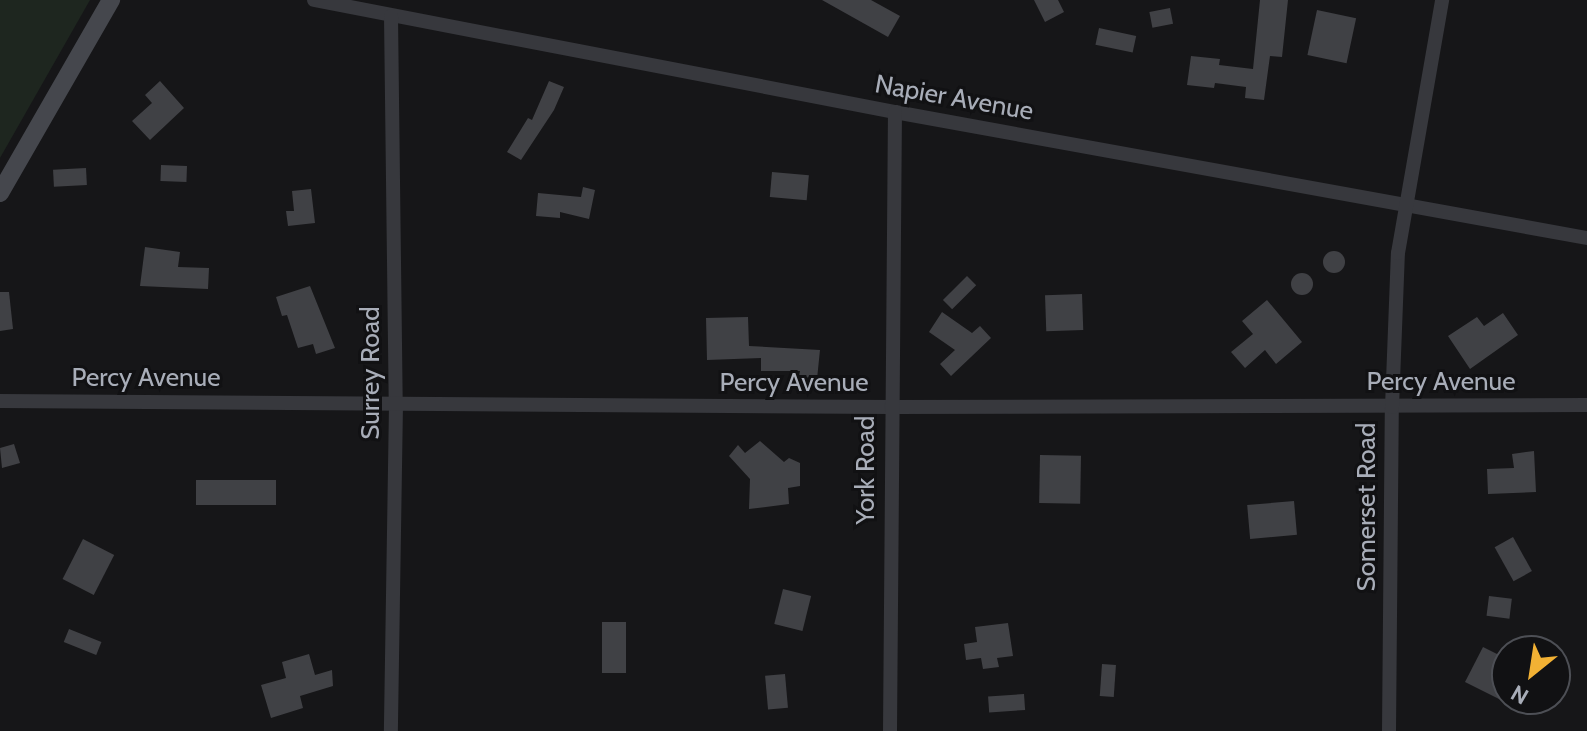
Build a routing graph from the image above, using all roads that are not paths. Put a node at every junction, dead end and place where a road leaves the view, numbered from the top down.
1 (111, 0) edge
2 (314, 0) edge
3 (1442, 0) edge
4 (391, 16) junction
5 (895, 112) junction
6 (0, 193) edge
7 (1408, 205) junction
8 (1587, 238) edge
9 (0, 401) edge
10 (396, 404) junction
11 (1587, 405) edge
12 (891, 407) junction
13 (1392, 407) junction
14 (391, 731) edge
15 (890, 731) edge
16 (1389, 731) edge

1 - 6 main road
2 - 4 street, Napier Avenue
3 - 7 street, Somerset Road
4 - 5 street, Napier Avenue
4 - 10 street, Surrey Road
5 - 7 street, Napier Avenue
5 - 12 street, York Road
7 - 8 street, Napier Avenue
7 - 13 street, Somerset Road
9 - 10 street, Percy Avenue
10 - 12 street, Percy Avenue
10 - 14 street, Surrey Road
11 - 13 street, Percy Avenue
12 - 13 street, Percy Avenue
12 - 15 street, York Road
13 - 16 street, Somerset Road

